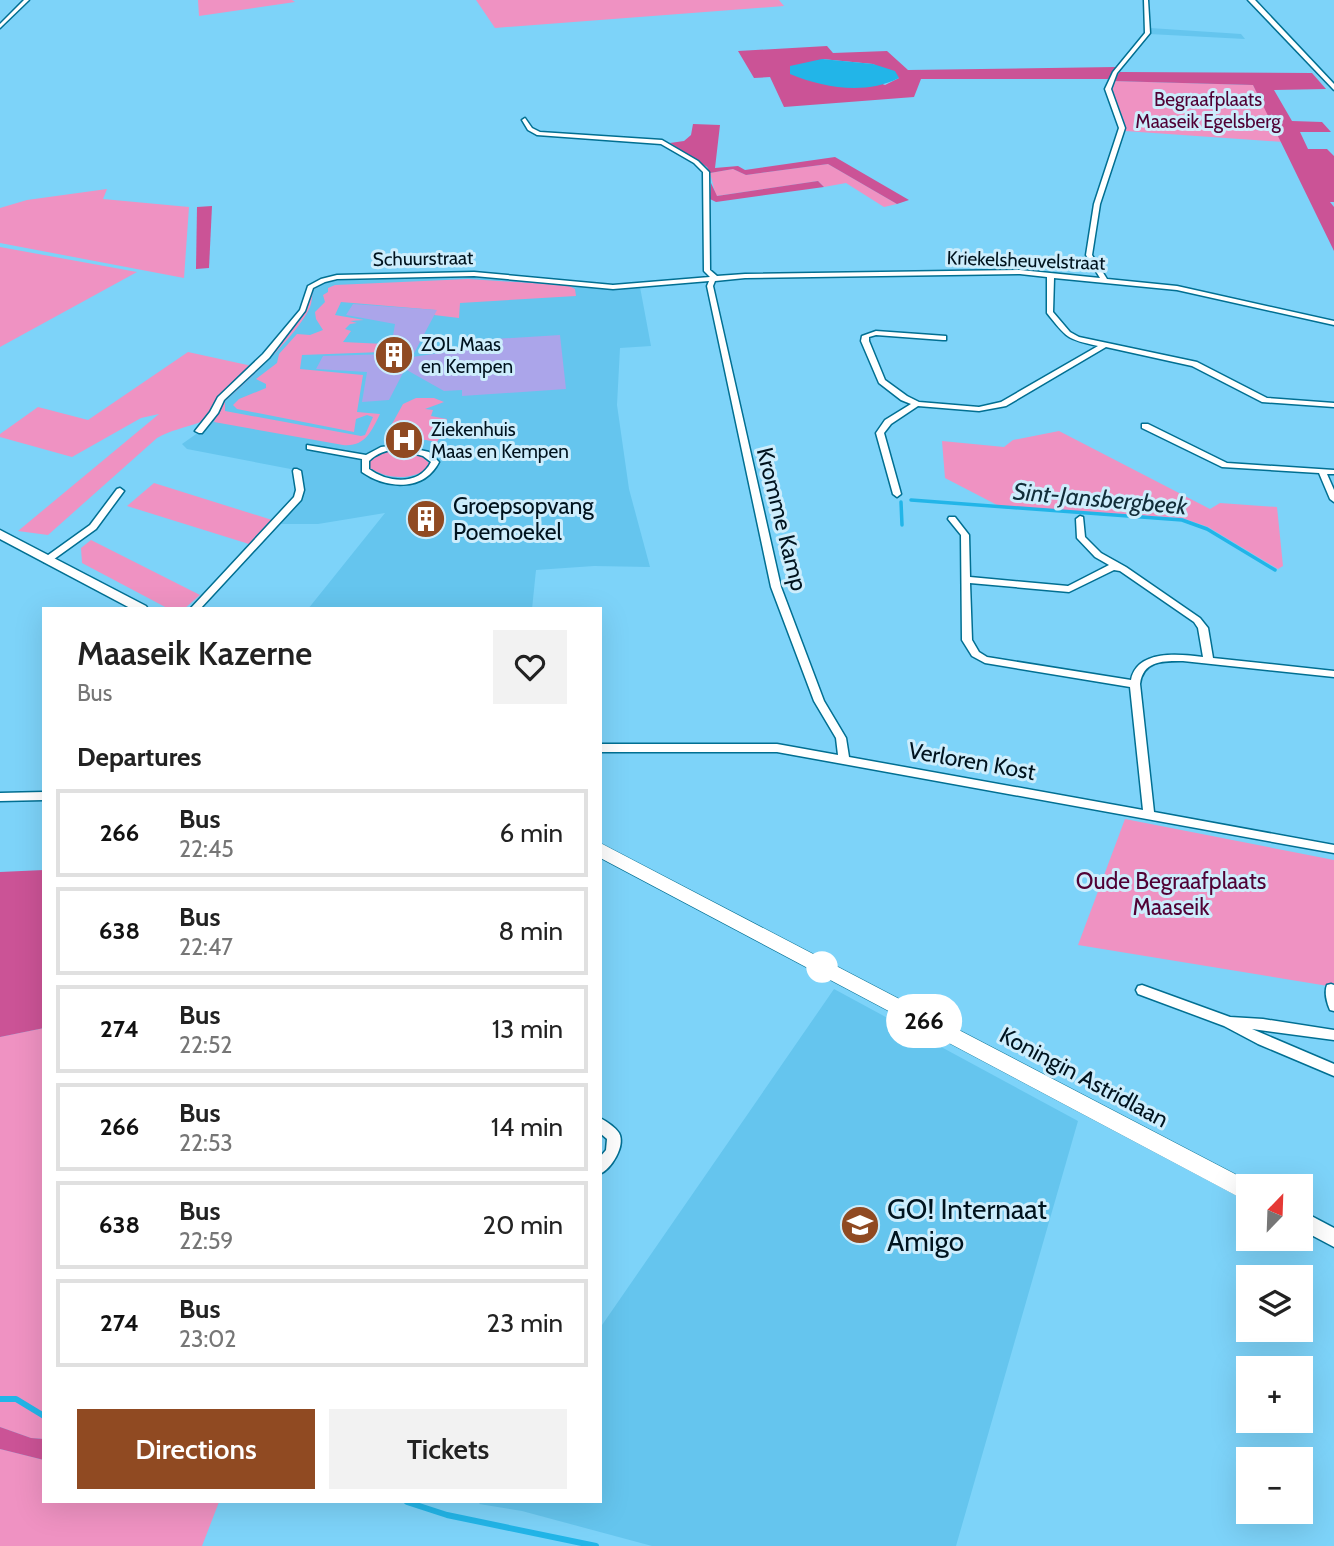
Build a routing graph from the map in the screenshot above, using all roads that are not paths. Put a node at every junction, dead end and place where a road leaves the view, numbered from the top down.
1 (27, 0) edge
2 (1146, 0) edge
3 (1251, 0) edge
4 (0, 27) edge
5 (1324, 77) junction
6 (1334, 77) edge
7 (1334, 88) edge
8 (525, 120) dead end
9 (1051, 275) junction
10 (1104, 279) junction
11 (714, 280) junction
12 (1334, 323) edge
13 (943, 338) dead end
14 (1103, 346) junction
15 (917, 404) junction
16 (1334, 405) edge
17 (1145, 426) dead end
18 (199, 431) dead end
19 (310, 447) dead end
20 (367, 458) junction
21 (297, 471) dead end
22 (1322, 472) junction
23 (1334, 472) edge
24 (120, 491) dead end
25 (897, 494) dead end
26 (1334, 499) edge
27 (952, 519) dead end
28 (1080, 519) dead end
29 (0, 534) edge
30 (47, 560) junction
31 (1123, 569) junction
32 (968, 580) junction
33 (138, 607) edge
34 (197, 607) edge
35 (1209, 662) junction
36 (1334, 674) edge
37 (1135, 684) junction
38 (602, 748) edge
39 (844, 758) junction
40 (42, 796) edge
41 (0, 797) edge
42 (1149, 815) junction
43 (1334, 849) edge
44 (602, 851) edge
45 (1331, 989) dead end
46 (1142, 990) dead end
47 (1334, 1006) edge
48 (1228, 1022) junction
49 (1334, 1035) edge
50 (1334, 1070) edge
51 (602, 1126) edge
52 (602, 1165) edge
53 (1236, 1185) edge
54 (1313, 1226) edge
55 (1334, 1238) edge

1 - 4 street
2 - 10 street
3 - 5 main road
5 - 6 street
5 - 7 main road
8 - 11 street, Kromme Kamp
9 - 10 street, Kriekelsheuvelstraat
9 - 11 street, Kriekelsheuvelstraat
9 - 14 street
10 - 12 street, Kriekelsheuvelstraat
11 - 18 street, Schuurstraat
11 - 39 street, Kromme Kamp
13 - 15 street
14 - 15 street
14 - 16 street
15 - 25 street
17 - 22 street
19 - 20 street
20 - 20 street
21 - 34 street
22 - 23 street
22 - 26 street
24 - 30 street
27 - 32 street
28 - 31 street
29 - 30 main road
30 - 33 main road
31 - 32 street
31 - 35 street
32 - 37 street
35 - 36 street
35 - 37 street
37 - 42 street
38 - 39 street, Verloren Kost
39 - 42 street, Verloren Kost
40 - 41 street
42 - 43 street, Verloren Kost
44 - 53 main road, Koningin Astridlaan
45 - 47 street
46 - 48 street
48 - 49 street
48 - 50 street
51 - 52 street
54 - 55 main road

